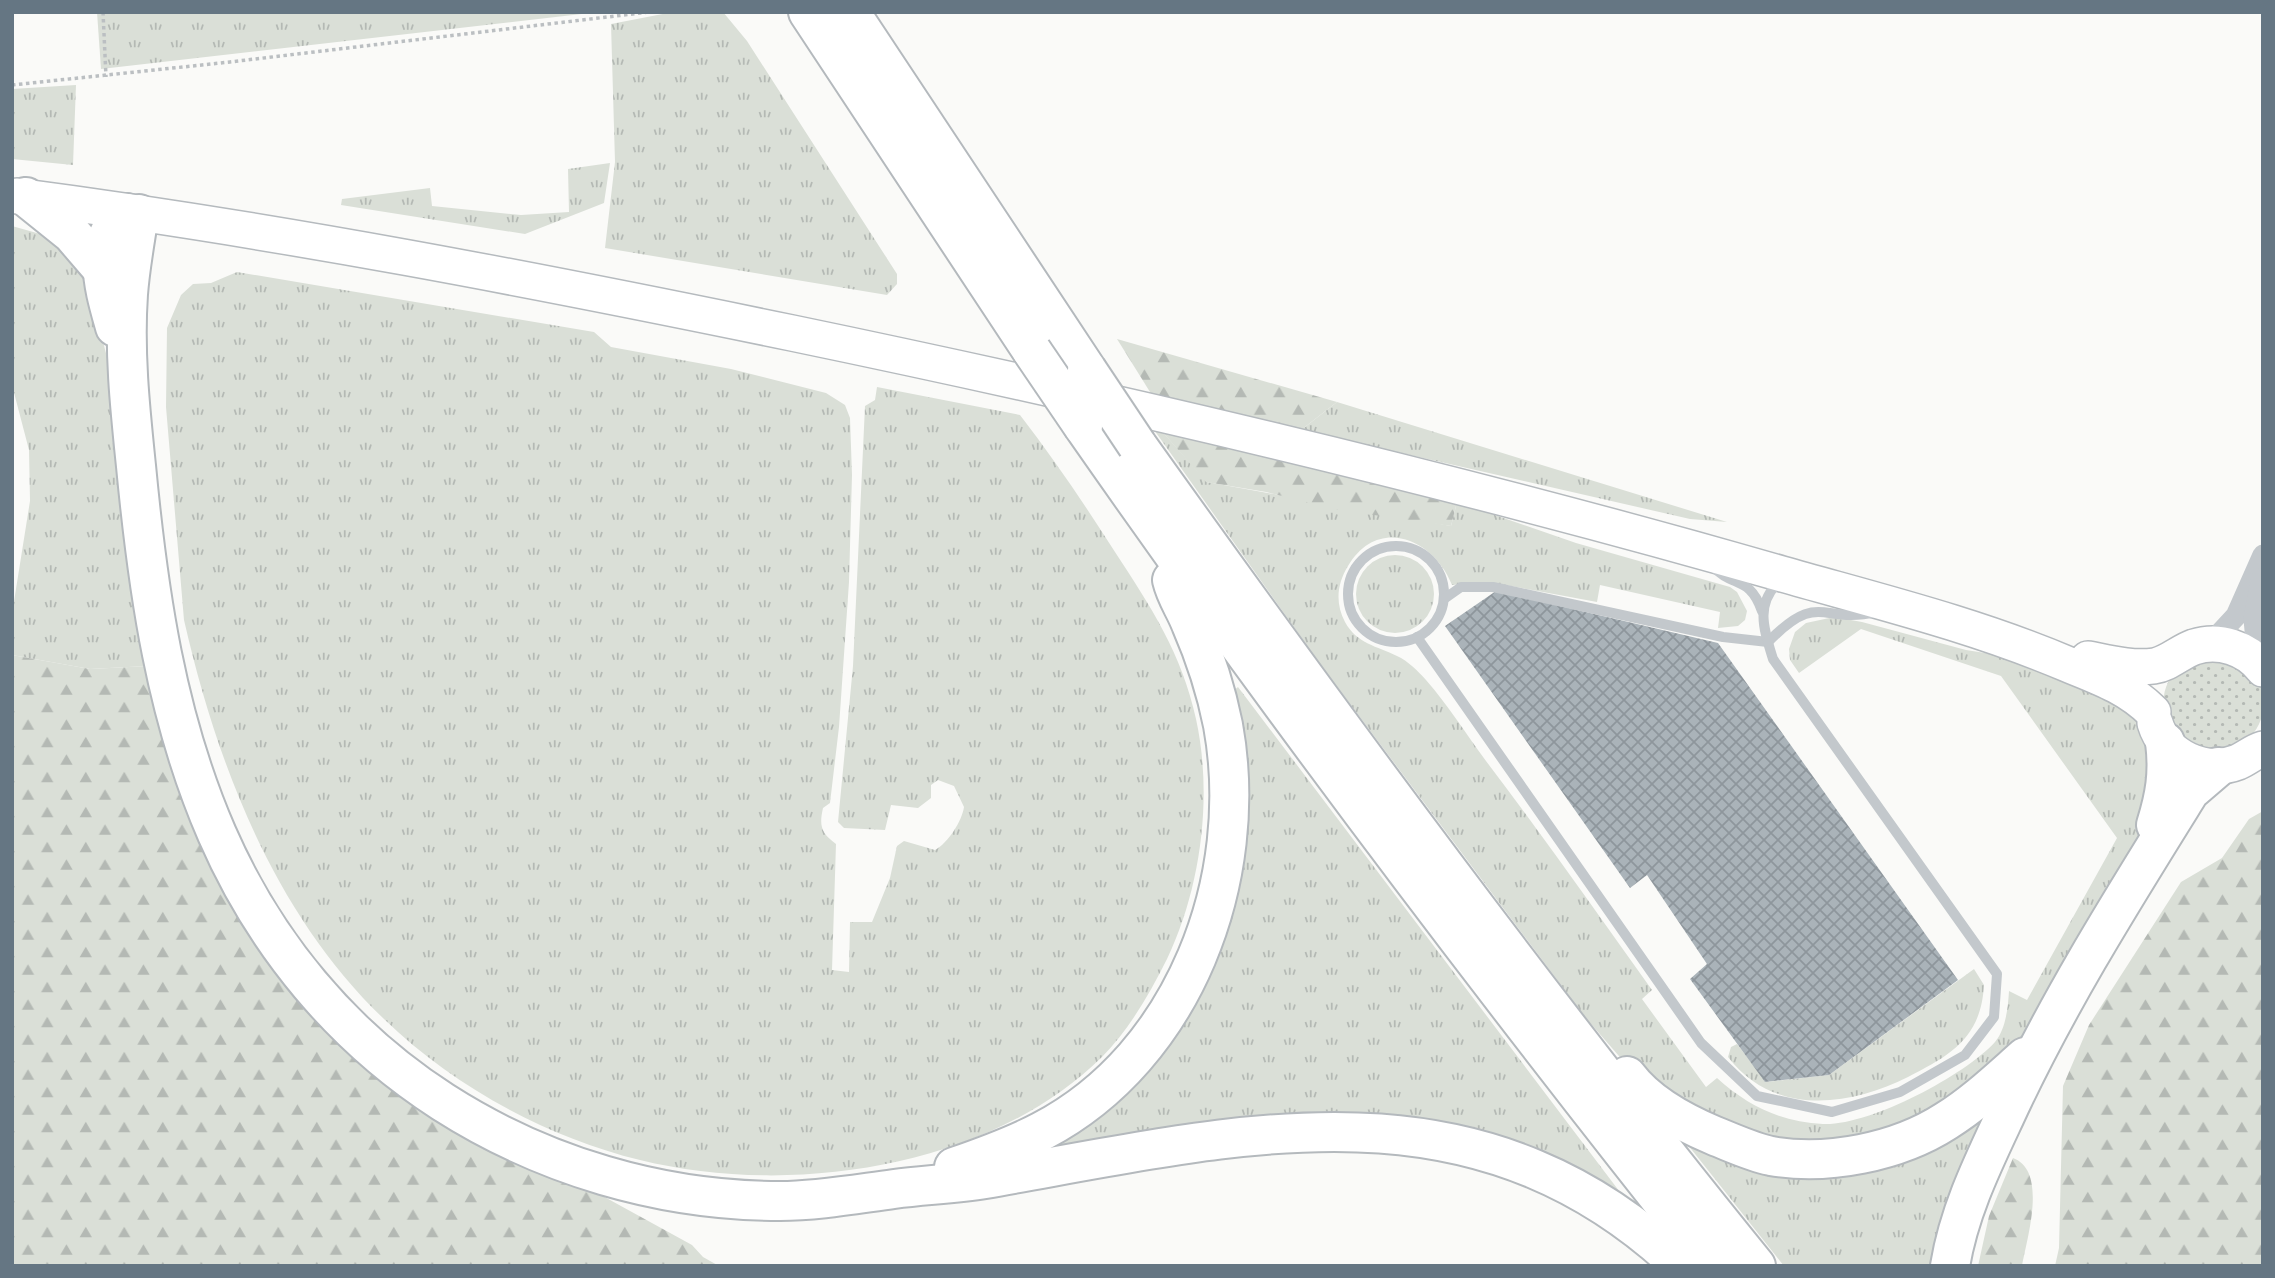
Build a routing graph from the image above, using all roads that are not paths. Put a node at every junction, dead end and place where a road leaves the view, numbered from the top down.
1 (808, 12) edge
2 (850, 12) edge
3 (19, 196) edge
4 (133, 214) junction
5 (102, 269) junction
6 (126, 366) junction
7 (1164, 542) junction
8 (1699, 550) junction
9 (2263, 555) edge
10 (2263, 568) edge
11 (1787, 575) junction
12 (1444, 599) junction
13 (1897, 606) junction
14 (1762, 611) junction
15 (1417, 637) junction
16 (1768, 642) junction
17 (2210, 644) junction
18 (2026, 646) junction
19 (2176, 657) junction
20 (2261, 666) edge
21 (2159, 727) junction
22 (2260, 748) edge
23 (2218, 767) junction
24 (2144, 864) junction
25 (1557, 1012) junction
26 (2037, 1046) junction
27 (889, 1189) junction
28 (1681, 1266) edge
29 (1713, 1266) edge
30 (1756, 1266) edge
31 (1950, 1266) edge

1 - 7 highway, bridge
2 - 25 highway, bridge
3 - 4 main road
3 - 5 highway
4 - 5 highway
4 - 6 highway
4 - 8 main road
5 - 6 highway
6 - 27 highway
7 - 27 highway
7 - 29 highway
8 - 11 main road
8 - 14 lane
9 - 17 street
10 - 20 street
11 - 13 main road
11 - 14 lane
12 - 15 lane
12 - 15 lane
12 - 16 lane
13 - 16 lane
13 - 18 main road
14 - 16 lane
15 - 16 lane
17 - 19 main road
17 - 20 main road
18 - 19 main road
18 - 21 main road
19 - 21 main road
21 - 23 main road
21 - 24 highway
22 - 23 main road
23 - 24 highway
24 - 26 highway
25 - 26 highway
25 - 30 highway
26 - 31 highway
27 - 28 highway

